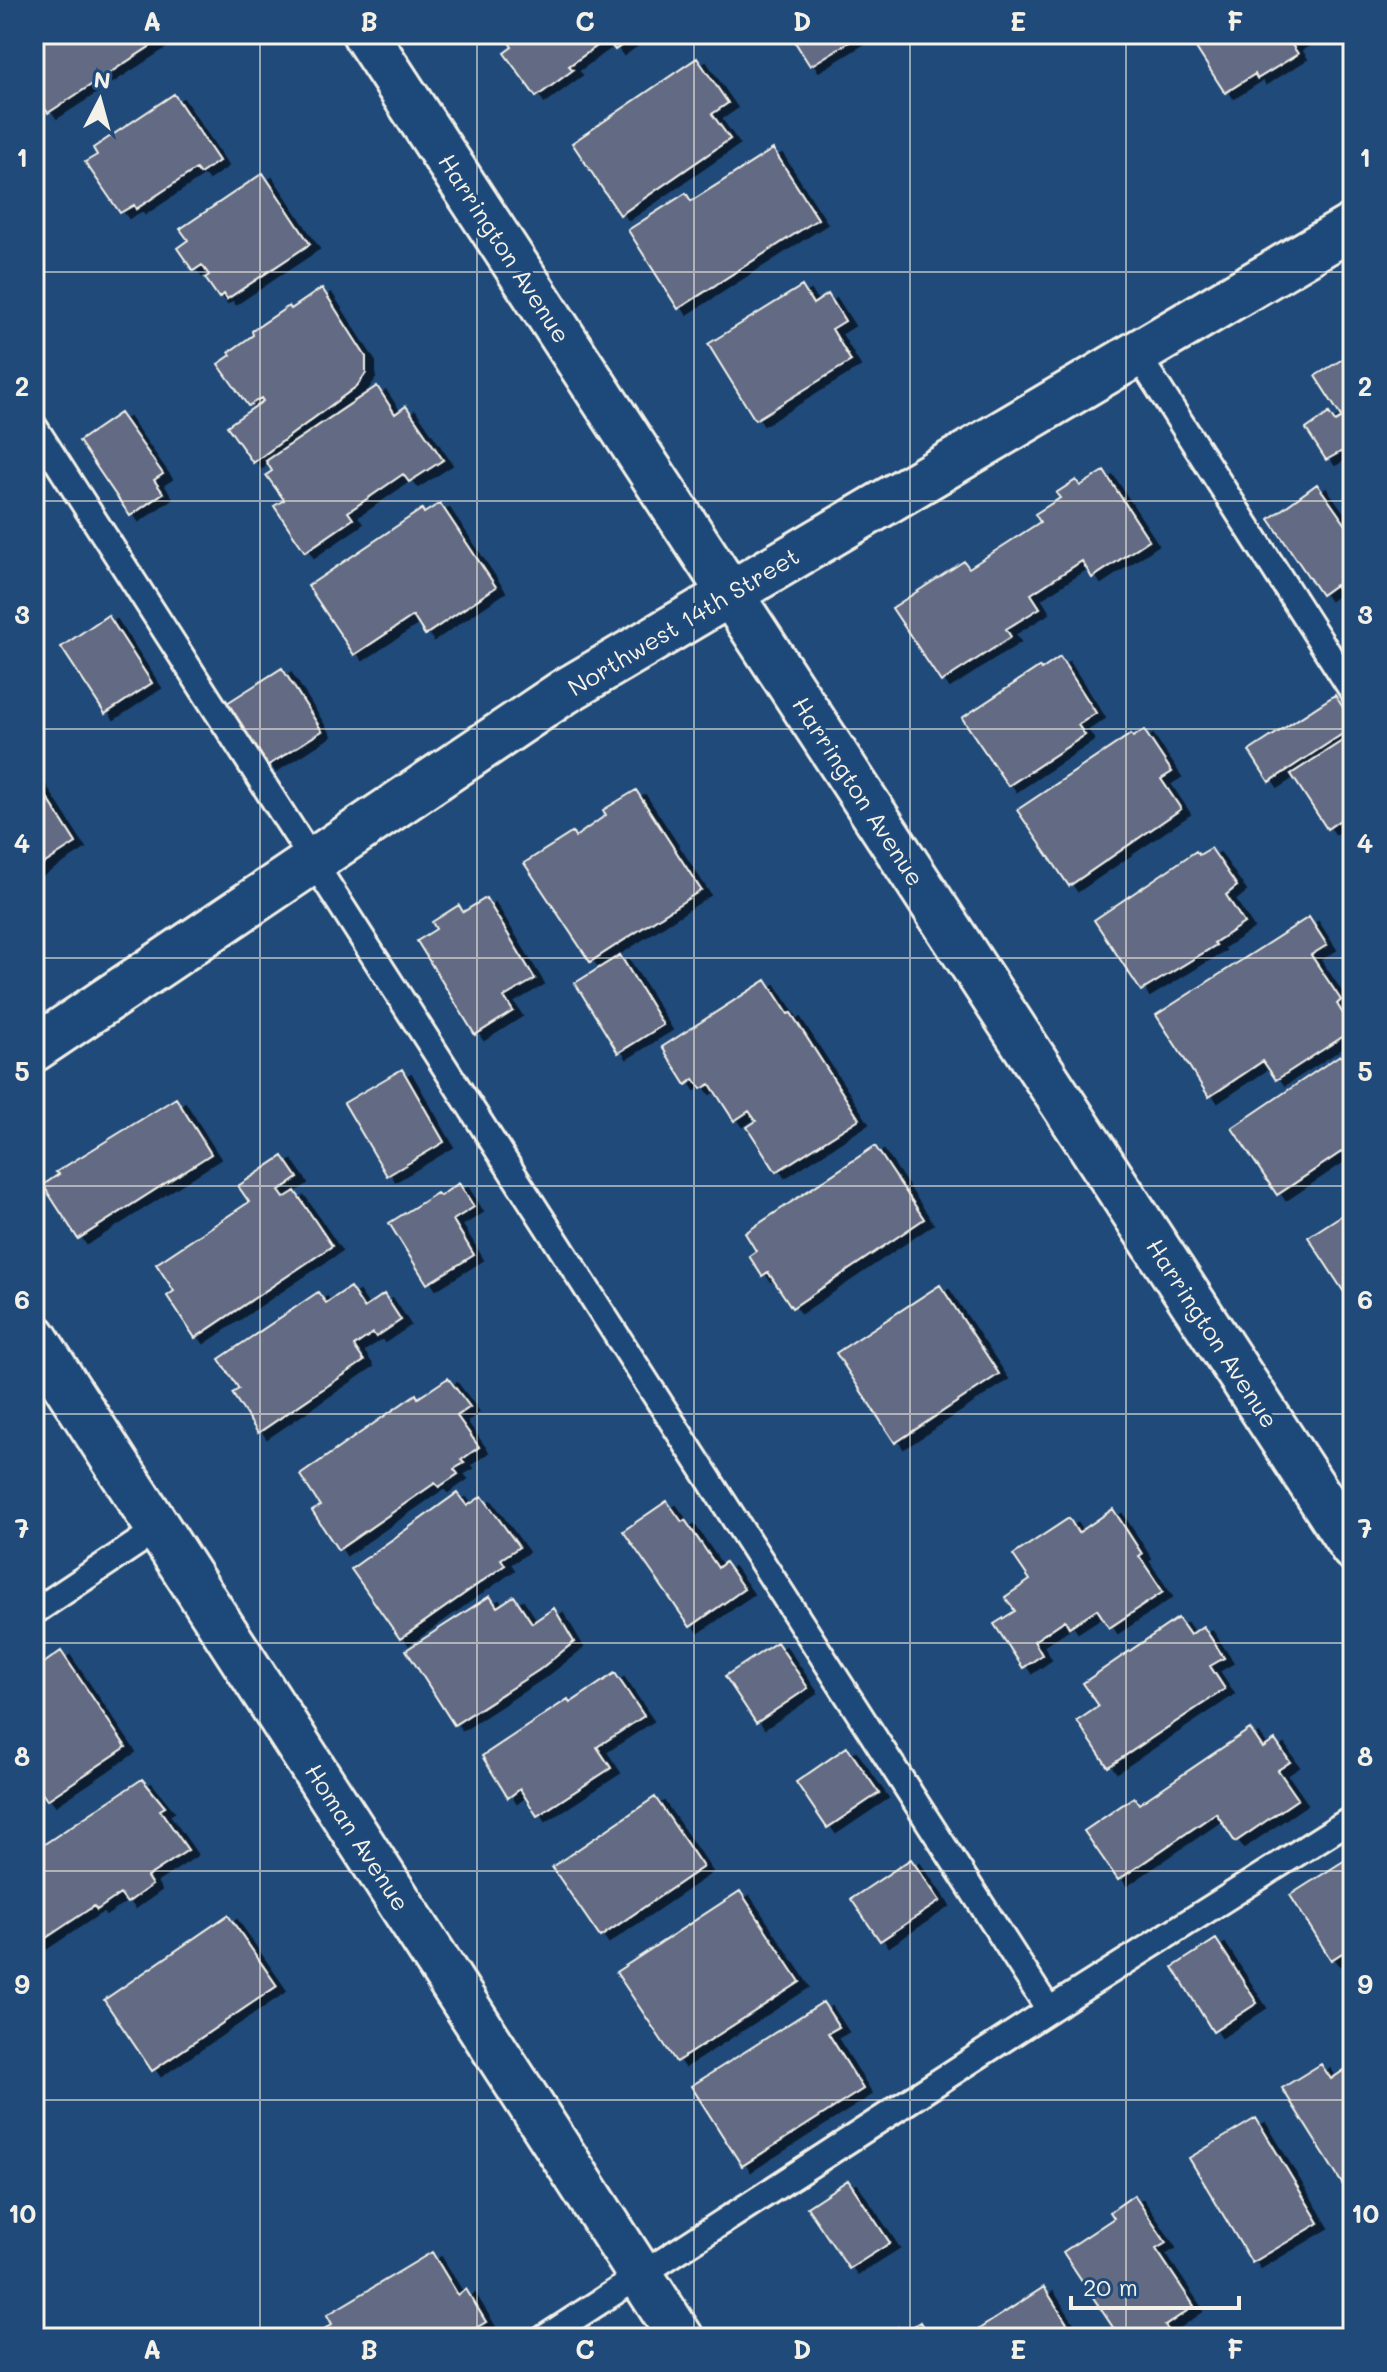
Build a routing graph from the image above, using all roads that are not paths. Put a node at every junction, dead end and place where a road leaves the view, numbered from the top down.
1 (365, 34) edge
2 (1353, 226) edge
3 (1137, 354) junction
4 (34, 426) edge
5 (730, 594) junction
6 (1353, 692) edge
7 (314, 860) junction
8 (34, 1049) edge
9 (34, 1336) edge
10 (158, 1529) junction
11 (1353, 1548) edge
12 (34, 1612) edge
13 (1353, 1818) edge
14 (1049, 2010) junction
15 (641, 2274) junction
16 (544, 2338) edge
17 (681, 2338) edge

1 - 5 street, Harrington Avenue
2 - 3 street, Northwest 14th Street
3 - 5 street, Northwest 14th Street
3 - 6 lane
4 - 7 lane
5 - 7 street, Northwest 14th Street
5 - 11 street, Harrington Avenue
7 - 8 street, Northwest 14th Street
7 - 14 lane
9 - 10 street, Homan Avenue
10 - 12 lane
10 - 15 street, Homan Avenue
13 - 14 lane
14 - 15 lane
15 - 16 lane
15 - 17 street, Homan Avenue

